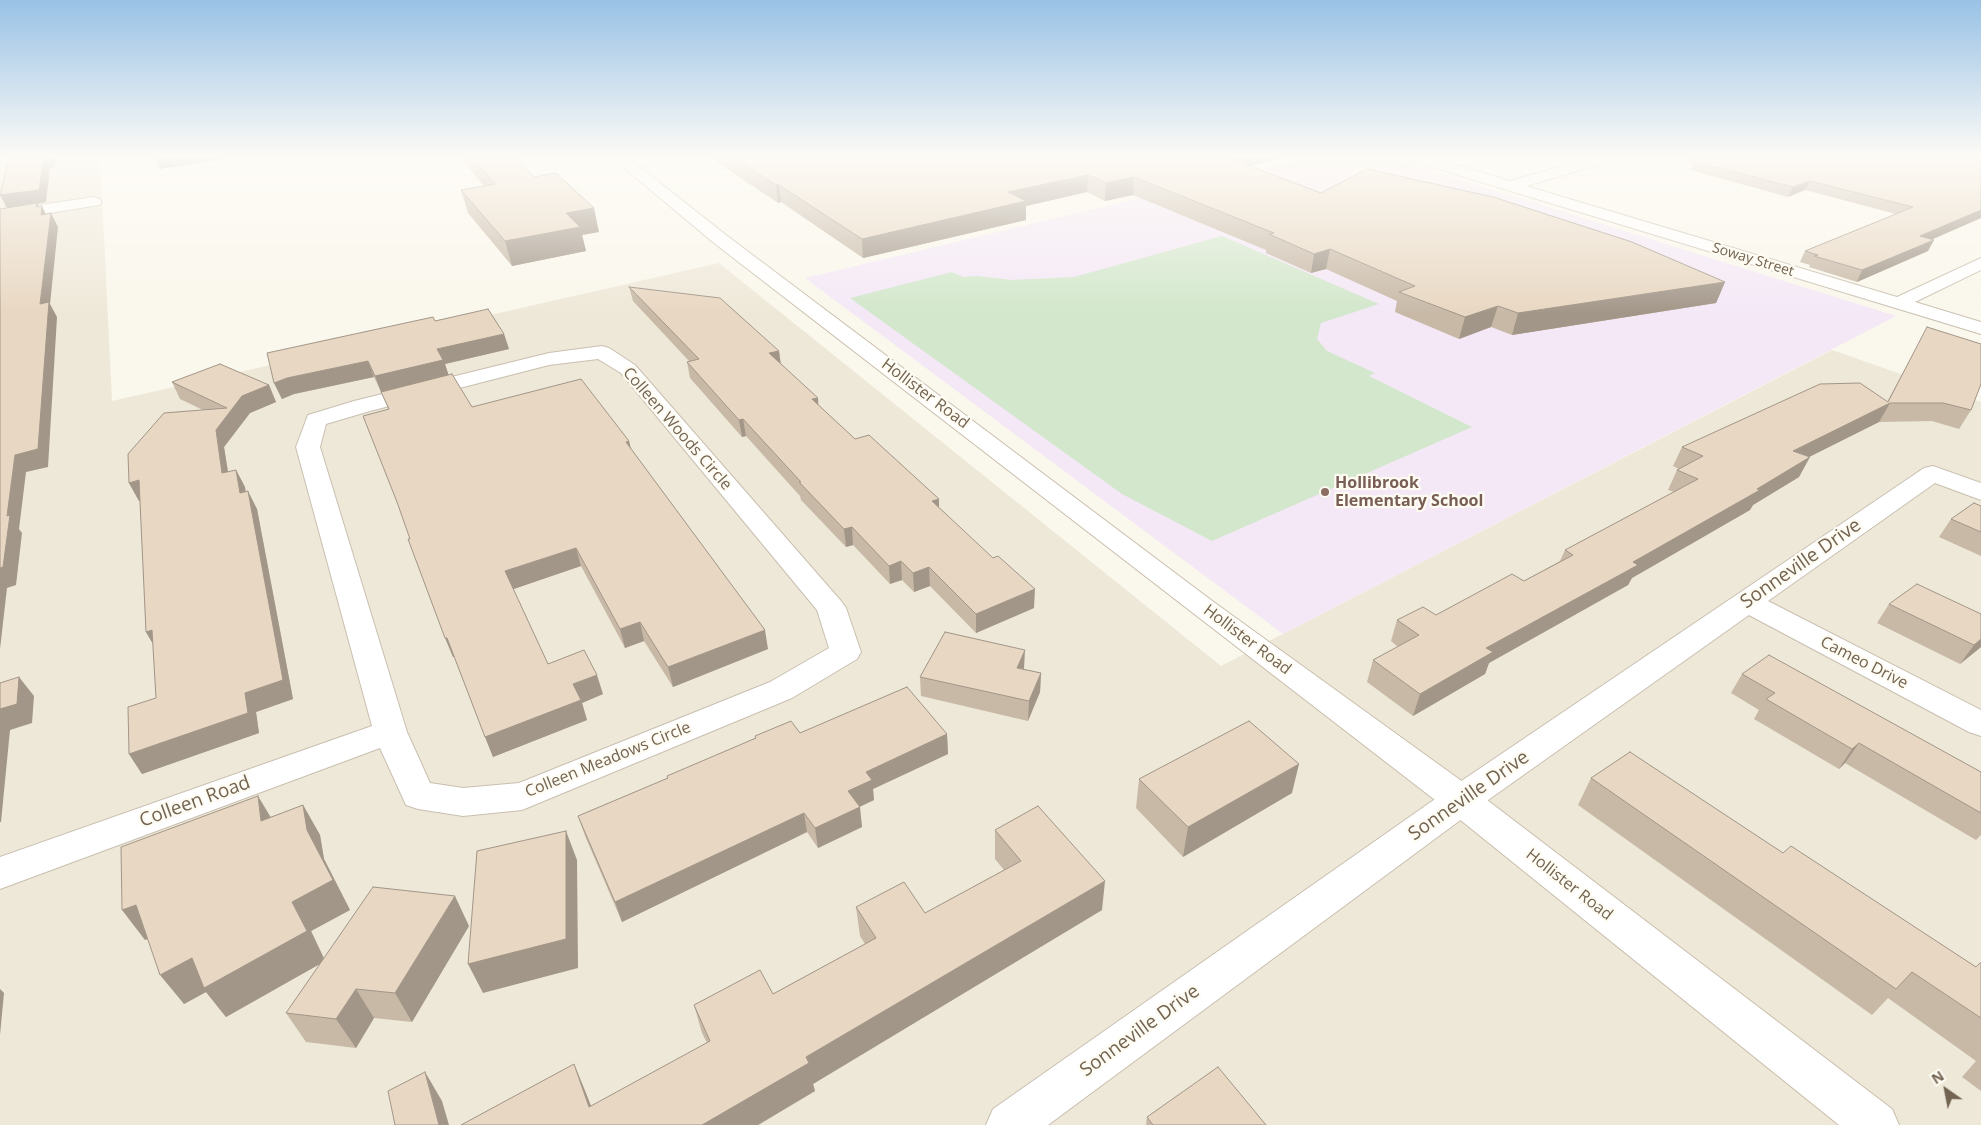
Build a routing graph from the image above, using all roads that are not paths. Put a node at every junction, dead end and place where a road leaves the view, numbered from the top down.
1 (50, 208) edge
2 (682, 208) edge
3 (1584, 208) edge
4 (0, 216) edge
5 (1981, 263) edge
6 (1898, 303) junction
7 (1981, 328) edge
8 (316, 420) joint
9 (1981, 492) edge
10 (1747, 602) junction
11 (846, 652) joint
12 (1981, 724) edge
13 (390, 732) junction
14 (1461, 800) junction
15 (0, 873) edge
16 (1009, 1125) edge
17 (1876, 1125) edge

1 - 4 street
2 - 14 street, Hollister Road
3 - 6 street, Soway Street
5 - 6 street
6 - 7 street, Soway Street
8 - 11 street, Colleen Woods Circle
8 - 13 street, Colleen Meadows Circle
9 - 10 street, Sonneville Drive
10 - 12 street, Cameo Drive
10 - 14 street, Sonneville Drive
11 - 13 street, Colleen Meadows Circle
13 - 15 street, Colleen Road
14 - 16 street, Sonneville Drive
14 - 17 street, Hollister Road

